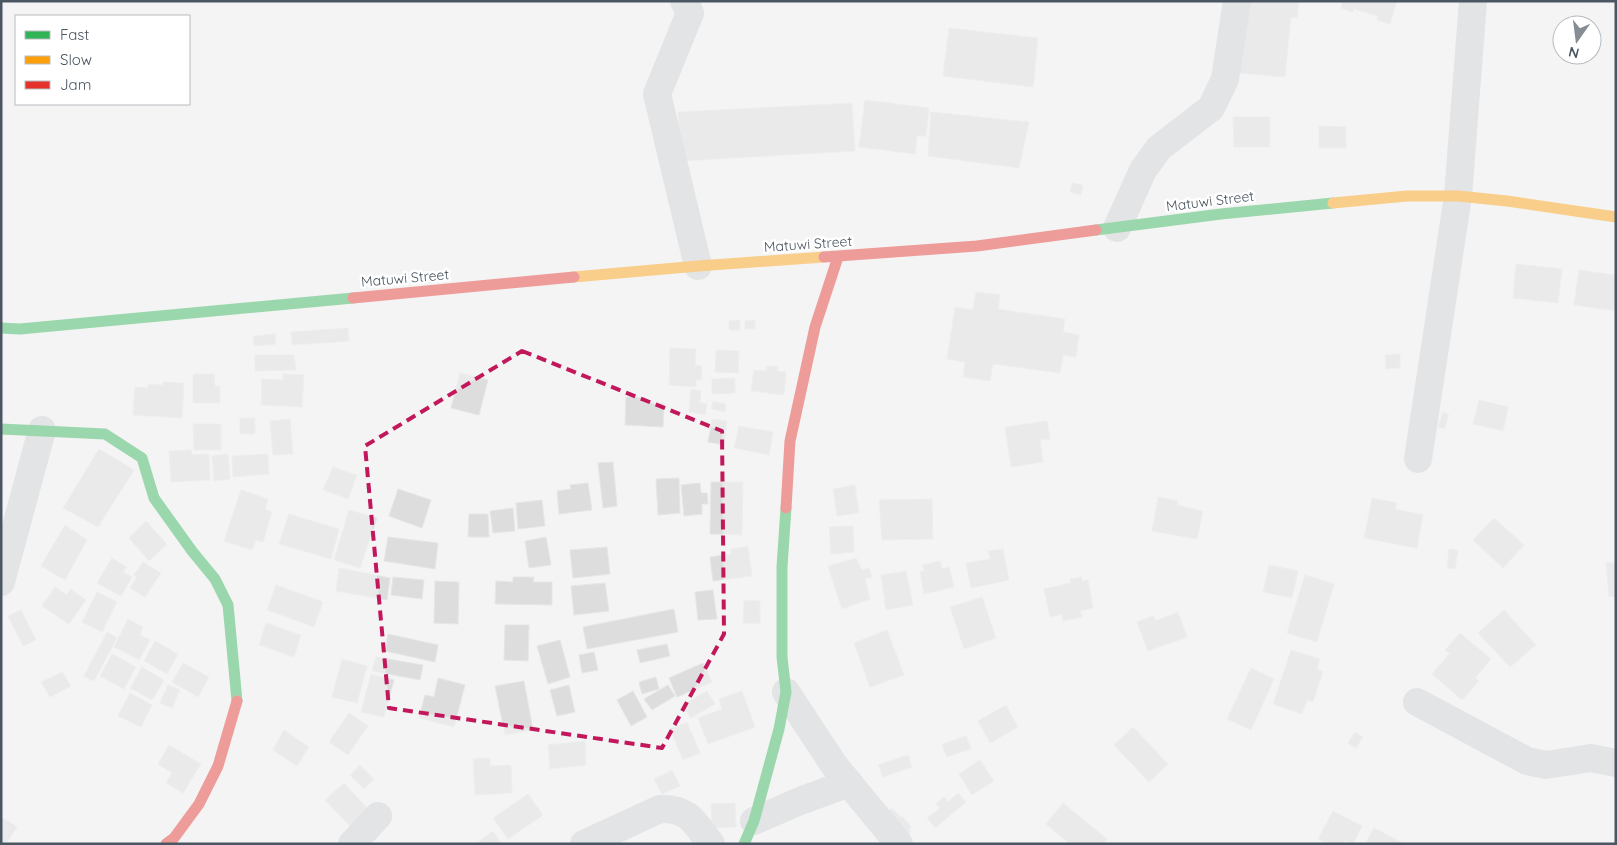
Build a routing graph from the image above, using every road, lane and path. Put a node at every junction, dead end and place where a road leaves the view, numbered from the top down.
1 (684, 1) edge
2 (1237, 1) edge
3 (1473, 1) edge
4 (1458, 196) junction
5 (1616, 217) edge
6 (1117, 228) junction
7 (838, 257) junction
8 (698, 266) junction
9 (1, 328) edge
10 (1, 429) edge
11 (42, 430) junction
12 (1418, 459) dead end
13 (1, 548) edge
14 (2, 581) edge
15 (786, 692) junction
16 (1417, 702) dead end
17 (1616, 762) edge
18 (848, 783) junction
19 (378, 816) dead end
20 (749, 832) edge
21 (166, 844) edge
22 (352, 844) edge
23 (584, 844) edge
24 (711, 844) edge
25 (899, 844) edge

1 - 8 street
2 - 6 street
3 - 4 street
4 - 5 street, Matuwi Street
4 - 6 street, Matuwi Street
4 - 12 street
6 - 7 street, Matuwi Street
7 - 8 street, Matuwi Street
7 - 15 street
8 - 9 street, Matuwi Street
10 - 11 street
11 - 14 street
11 - 21 street
13 - 14 street
15 - 18 street
15 - 20 street
16 - 17 street
18 - 20 street
18 - 25 street
19 - 22 street
23 - 24 street

